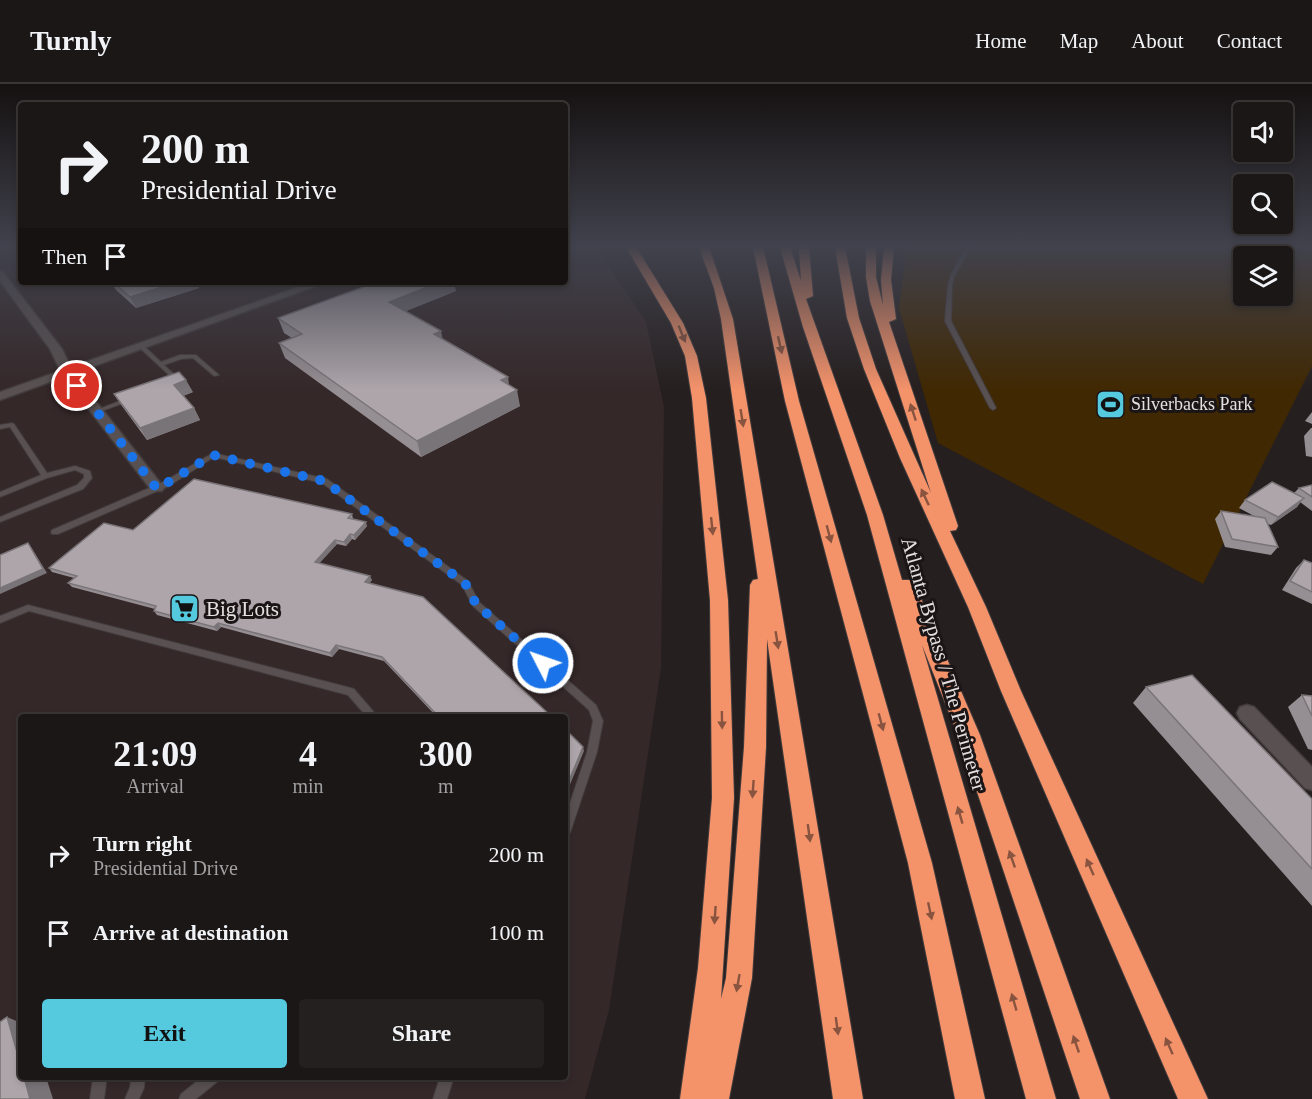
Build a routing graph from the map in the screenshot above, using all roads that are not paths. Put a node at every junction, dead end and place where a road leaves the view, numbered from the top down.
1 (15, 294) edge
2 (287, 294) edge
3 (660, 294) edge
4 (715, 294) edge
5 (721, 294) edge
6 (768, 294) edge
7 (799, 294) edge
8 (807, 294) edge
9 (848, 294) edge
10 (875, 294) edge
11 (887, 294) edge
12 (949, 294) edge
13 (727, 319) junction
14 (809, 327) junction
15 (142, 346) junction
16 (893, 351) junction
17 (160, 364) junction
18 (67, 373) junction
19 (216, 375) dead end
20 (161, 388) edge
21 (0, 396) edge
22 (140, 396) edge
23 (993, 408) dead end
24 (97, 411) junction
25 (0, 427) edge
26 (45, 476) junction
27 (157, 489) junction
28 (0, 495) edge
29 (875, 515) junction
30 (0, 520) edge
31 (55, 532) dead end
32 (761, 541) junction
33 (976, 607) junction
34 (0, 620) edge
35 (1247, 713) dead end
36 (370, 714) edge
37 (1312, 781) edge
38 (568, 823) edge
39 (100, 1080) edge
40 (138, 1080) edge
41 (208, 1080) edge
42 (446, 1080) edge
43 (97, 1099) edge
44 (132, 1099) edge
45 (186, 1099) edge
46 (440, 1099) edge
47 (695, 1099) edge
48 (714, 1099) edge
49 (848, 1099) edge
50 (970, 1099) edge
51 (1041, 1099) edge
52 (1095, 1099) edge
53 (1193, 1099) edge

1 - 18 street
2 - 15 street
3 -> 47 highway
4 - 13 highway
5 - 13 highway
6 -> 50 highway
7 - 14 highway, Atlanta Bypass / The Perimeter
8 - 14 highway
33 -> 9 highway
10 - 16 highway
11 - 16 highway
12 - 23 lane
13 -> 32 highway
14 - 29 highway, Atlanta Bypass / The Perimeter
15 - 17 lane
15 - 18 street
33 -> 16 highway
17 - 19 lane
17 - 20 lane
18 - 21 street
18 - 24 street
22 - 24 lane
24 - 27 street
25 - 26 lane
26 - 28 lane
26 - 30 lane
27 - 31 lane
27 - 38 lane
51 -> 29 highway, Atlanta Bypass / The Perimeter
52 -> 29 highway
32 -> 48 highway
32 -> 49 highway
53 -> 33 highway
34 - 36 lane
35 - 37 street
39 - 43 lane
40 - 44 lane
41 - 45 lane
42 - 46 lane

